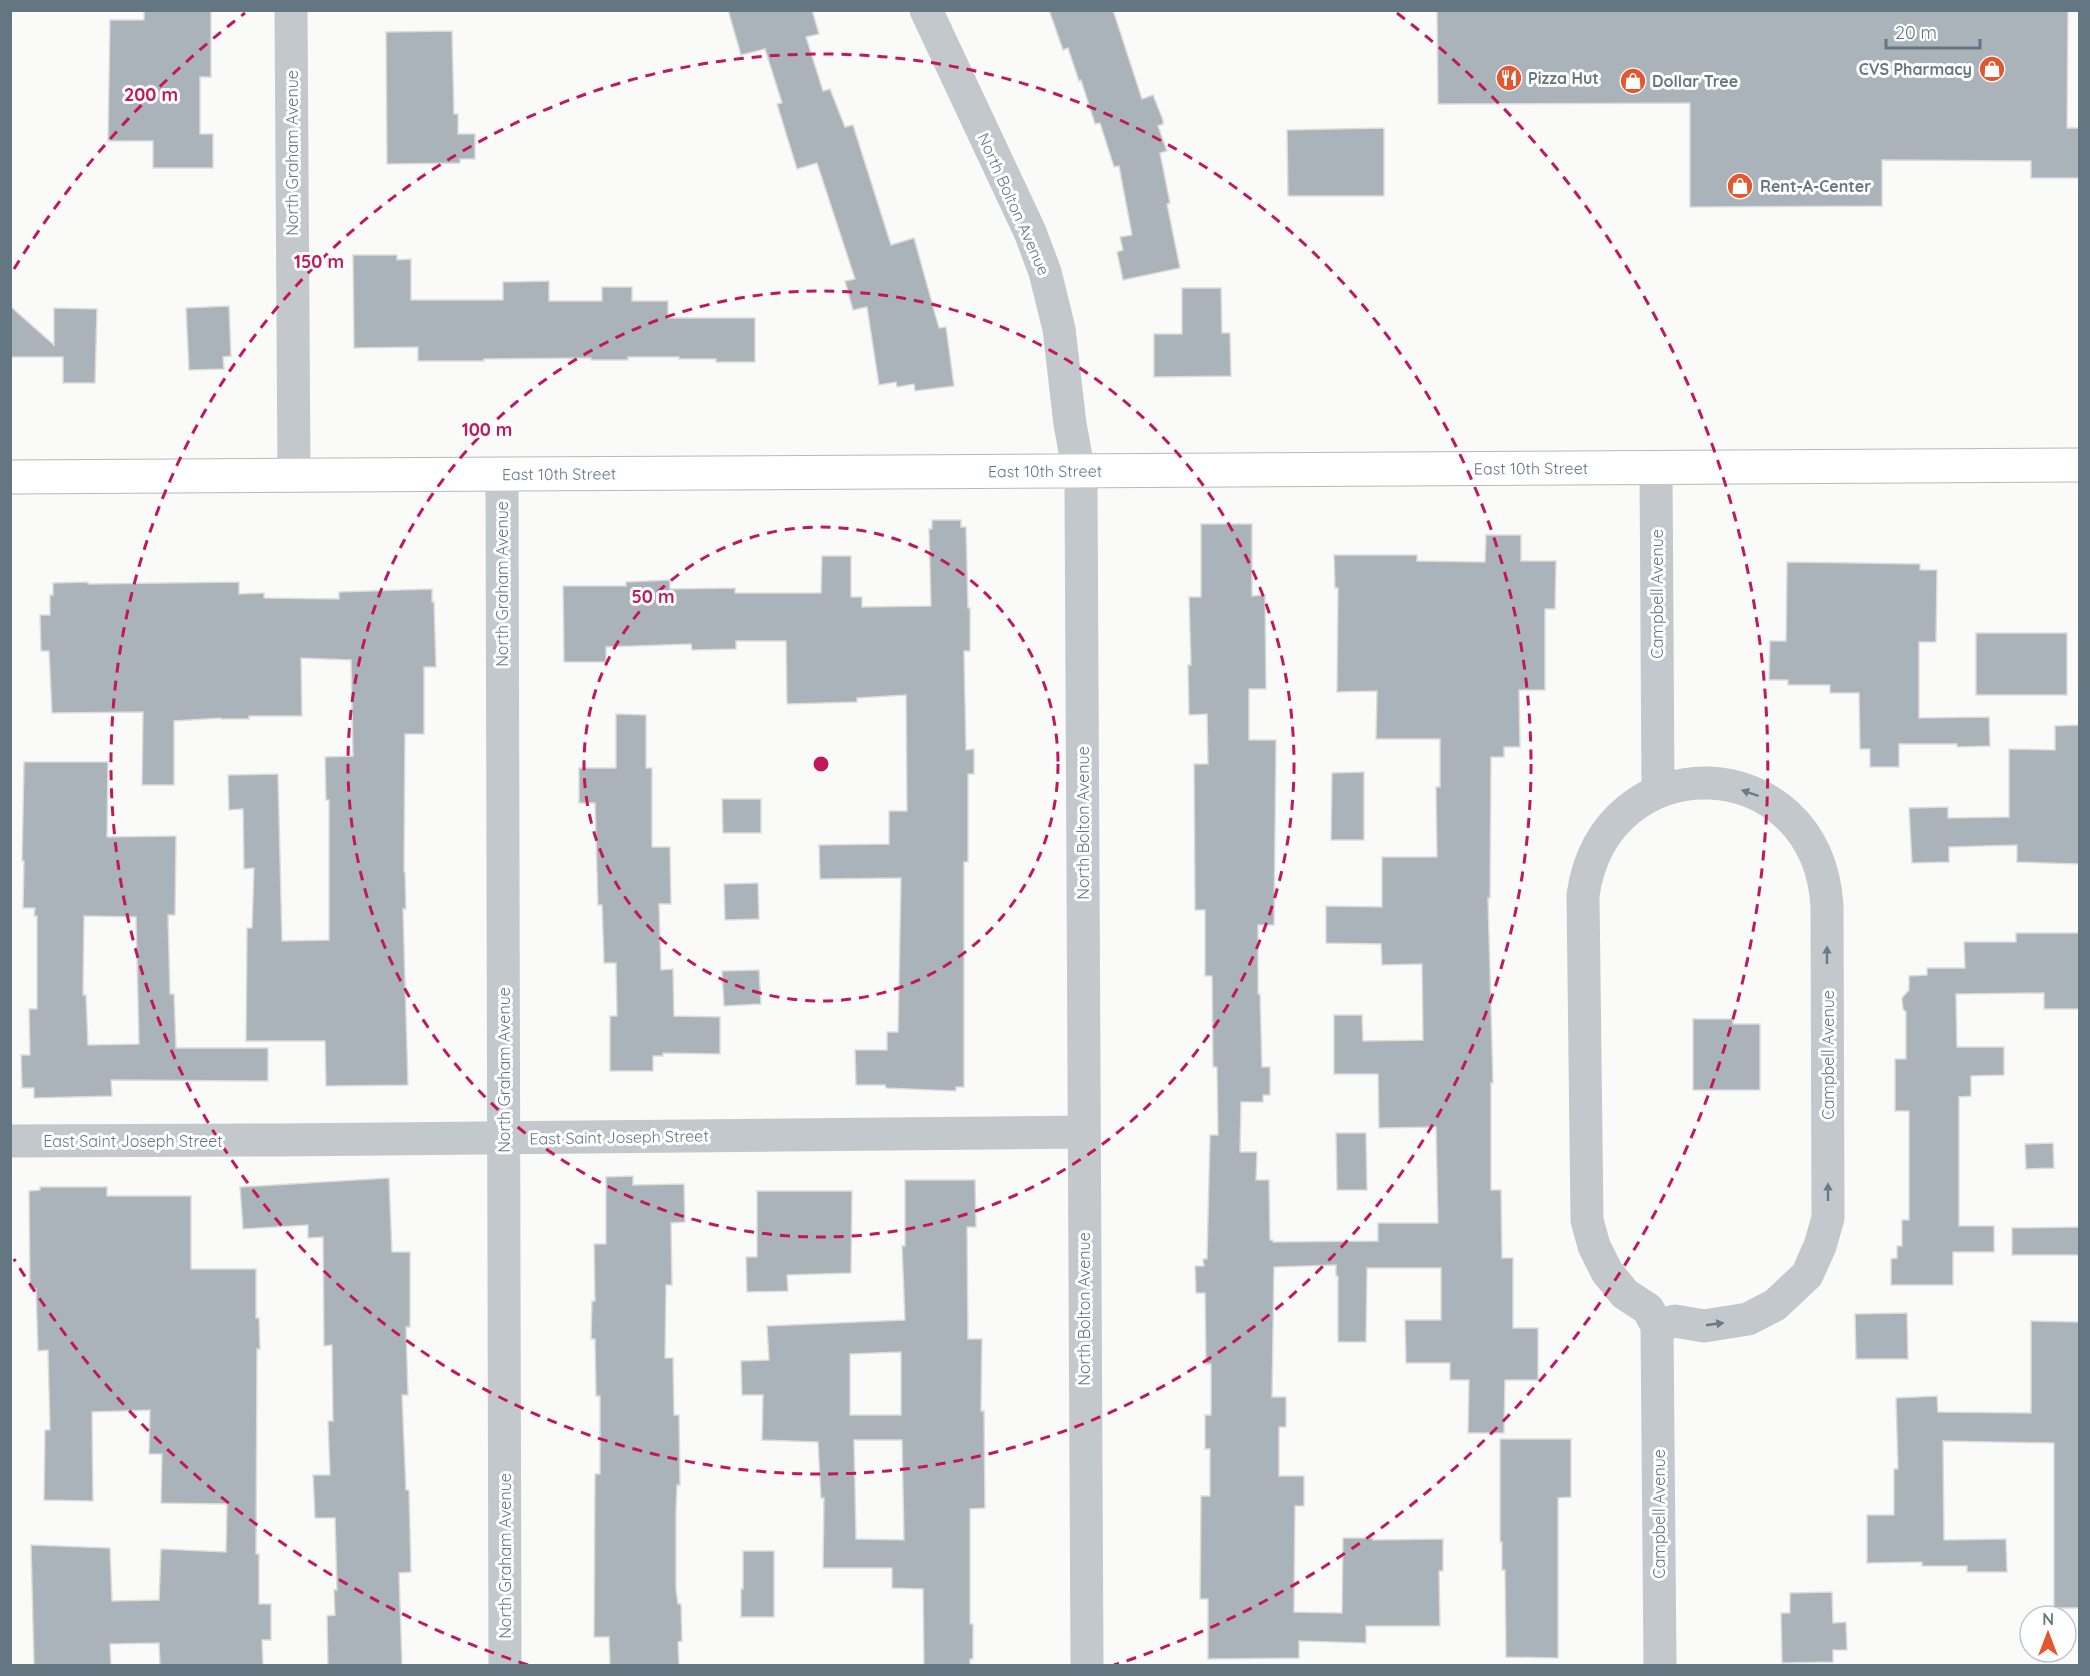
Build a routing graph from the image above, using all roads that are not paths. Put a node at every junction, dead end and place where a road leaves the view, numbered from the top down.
1 (291, 10) edge
2 (926, 10) edge
3 (2079, 465) edge
4 (1656, 468) junction
5 (1078, 471) junction
6 (294, 475) junction
7 (502, 475) junction
8 (10, 477) edge
9 (1658, 792) junction
10 (1083, 1132) junction
11 (504, 1138) junction
12 (10, 1141) edge
13 (1657, 1326) junction
14 (505, 1665) edge
15 (1087, 1665) edge
16 (1660, 1665) edge

1 - 6 street, North Graham Avenue
2 - 5 street, North Bolton Avenue
3 - 4 main road, East 10th Street
4 - 5 main road, East 10th Street
4 - 9 street, Campbell Avenue
5 - 7 main road, East 10th Street
5 - 10 street, North Bolton Avenue
6 - 7 main road, East 10th Street
6 - 8 main road, East 10th Street
7 - 11 street, North Graham Avenue
9 - 13 street, Campbell Avenue
13 -> 9 street, Campbell Avenue
10 - 11 street, East Saint Joseph Street
10 - 15 street, North Bolton Avenue
11 - 12 street, East Saint Joseph Street
11 - 14 street, North Graham Avenue
13 - 16 street, Campbell Avenue

